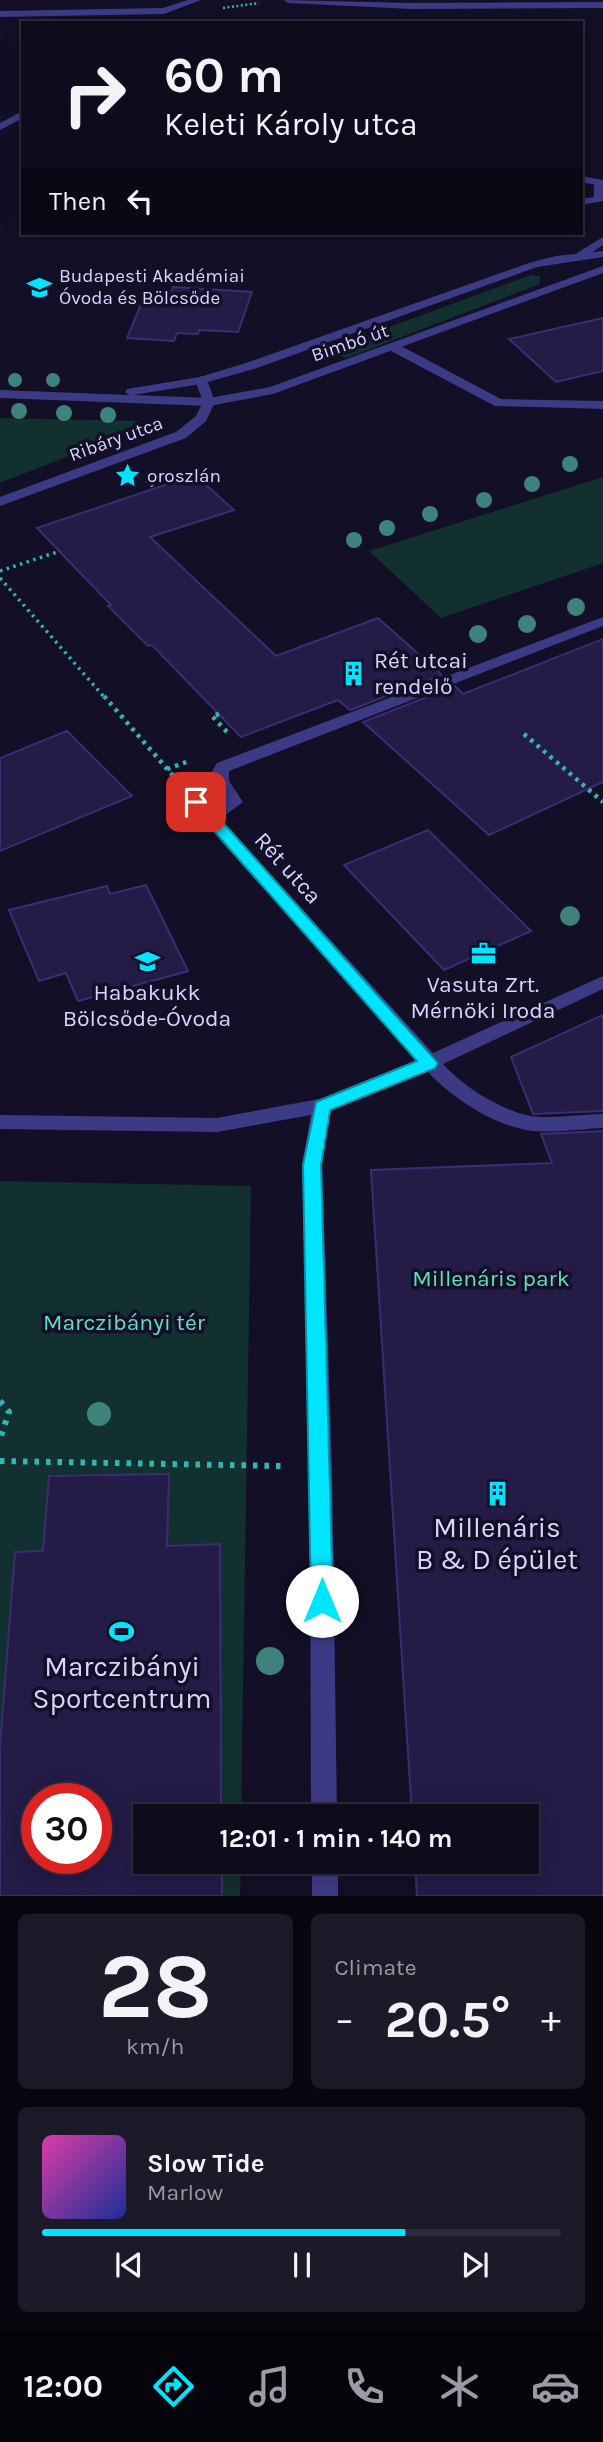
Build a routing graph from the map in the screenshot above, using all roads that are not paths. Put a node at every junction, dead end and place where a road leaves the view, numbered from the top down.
1 (197, 0) edge
2 (289, 0) edge
3 (603, 5) edge
4 (164, 11) junction
5 (0, 14) edge
6 (160, 21) edge
7 (21, 115) edge
8 (0, 127) edge
9 (583, 179) edge
10 (601, 183) edge
11 (583, 202) edge
12 (603, 240) edge
13 (603, 254) edge
14 (581, 255) junction
15 (603, 270) edge
16 (395, 348) junction
17 (201, 380) junction
18 (0, 394) edge
19 (100, 398) junction
20 (209, 402) junction
21 (603, 405) edge
22 (0, 502) edge
23 (603, 621) edge
24 (196, 802) road end
25 (210, 818) junction
26 (603, 982) edge
27 (429, 1063) junction
28 (322, 1106) junction
29 (603, 1121) edge
30 (0, 1122) edge
31 (324, 1804) edge
32 (325, 1874) edge
33 (325, 1896) edge

1 - 4 street
2 - 3 street
4 - 5 street
4 - 6 street
7 - 8 street
9 - 10 street
10 - 11 street
12 - 14 street
13 - 14 street, Bimbó út
14 - 17 street, Bimbó út
15 - 16 street, Bimbó út
16 - 20 street, Bimbó út
16 - 21 street
17 - 19 street, Bimbó út
17 - 20 street
18 - 19 street, Bimbó út
19 - 20 street, Bimbó út
20 - 22 street, Ribáry utca
23 - 25 street
24 - 25 street, Rét utca
25 - 27 street, Rét utca
26 - 27 street
27 - 28 street
27 - 29 street, Rét utca
28 - 30 street
28 - 31 street
32 - 33 street

